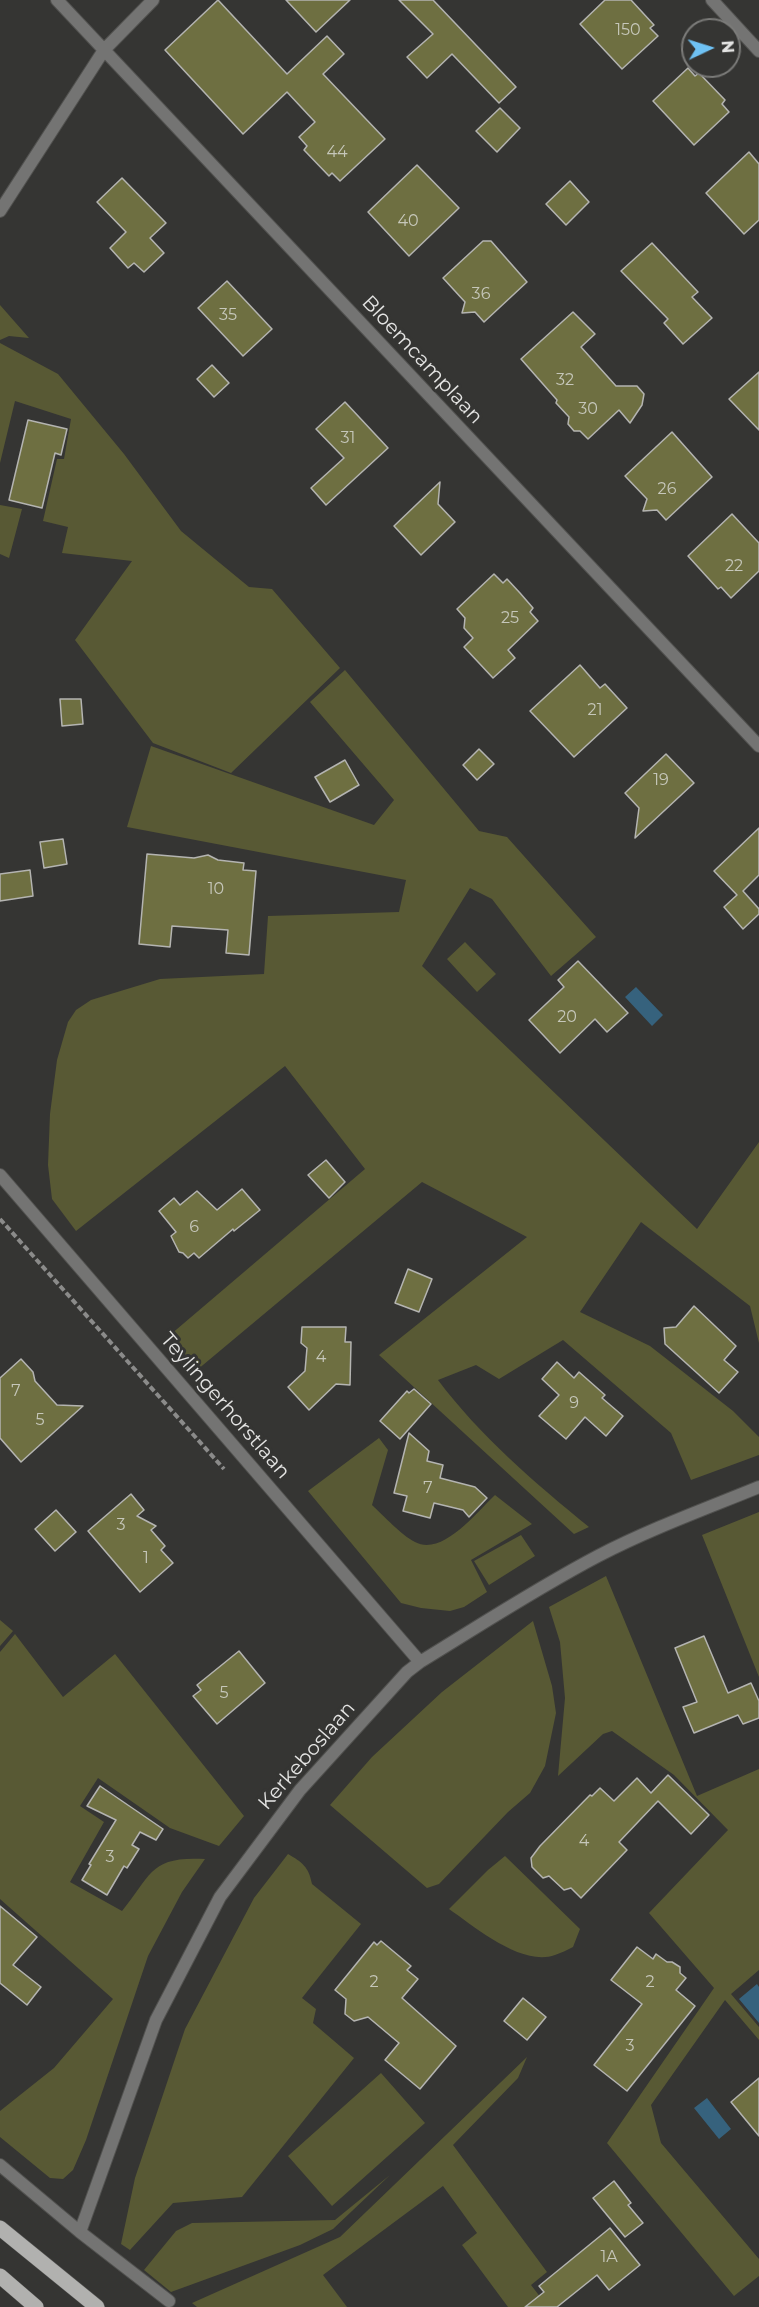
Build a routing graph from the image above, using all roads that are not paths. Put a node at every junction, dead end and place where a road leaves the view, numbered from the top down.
1 (57, 0) edge
2 (153, 0) edge
3 (712, 0) edge
4 (104, 50) junction
5 (759, 51) edge
6 (0, 211) edge
7 (759, 746) edge
8 (0, 1175) edge
9 (759, 1487) edge
10 (420, 1662) junction
11 (0, 2165) edge
12 (0, 2228) edge
13 (80, 2232) junction
14 (0, 2276) edge
15 (169, 2301) dead end
16 (36, 2307) edge
17 (97, 2307) edge

1 - 4 street, Bloemcamplaan
2 - 4 street
3 - 5 street
4 - 6 street
4 - 7 street, Bloemcamplaan
8 - 10 street, Teylingerhorstlaan
9 - 10 street, Kerkeboslaan
10 - 13 street, Kerkeboslaan
11 - 13 street
12 - 17 main road
13 - 15 street
14 - 16 main road

